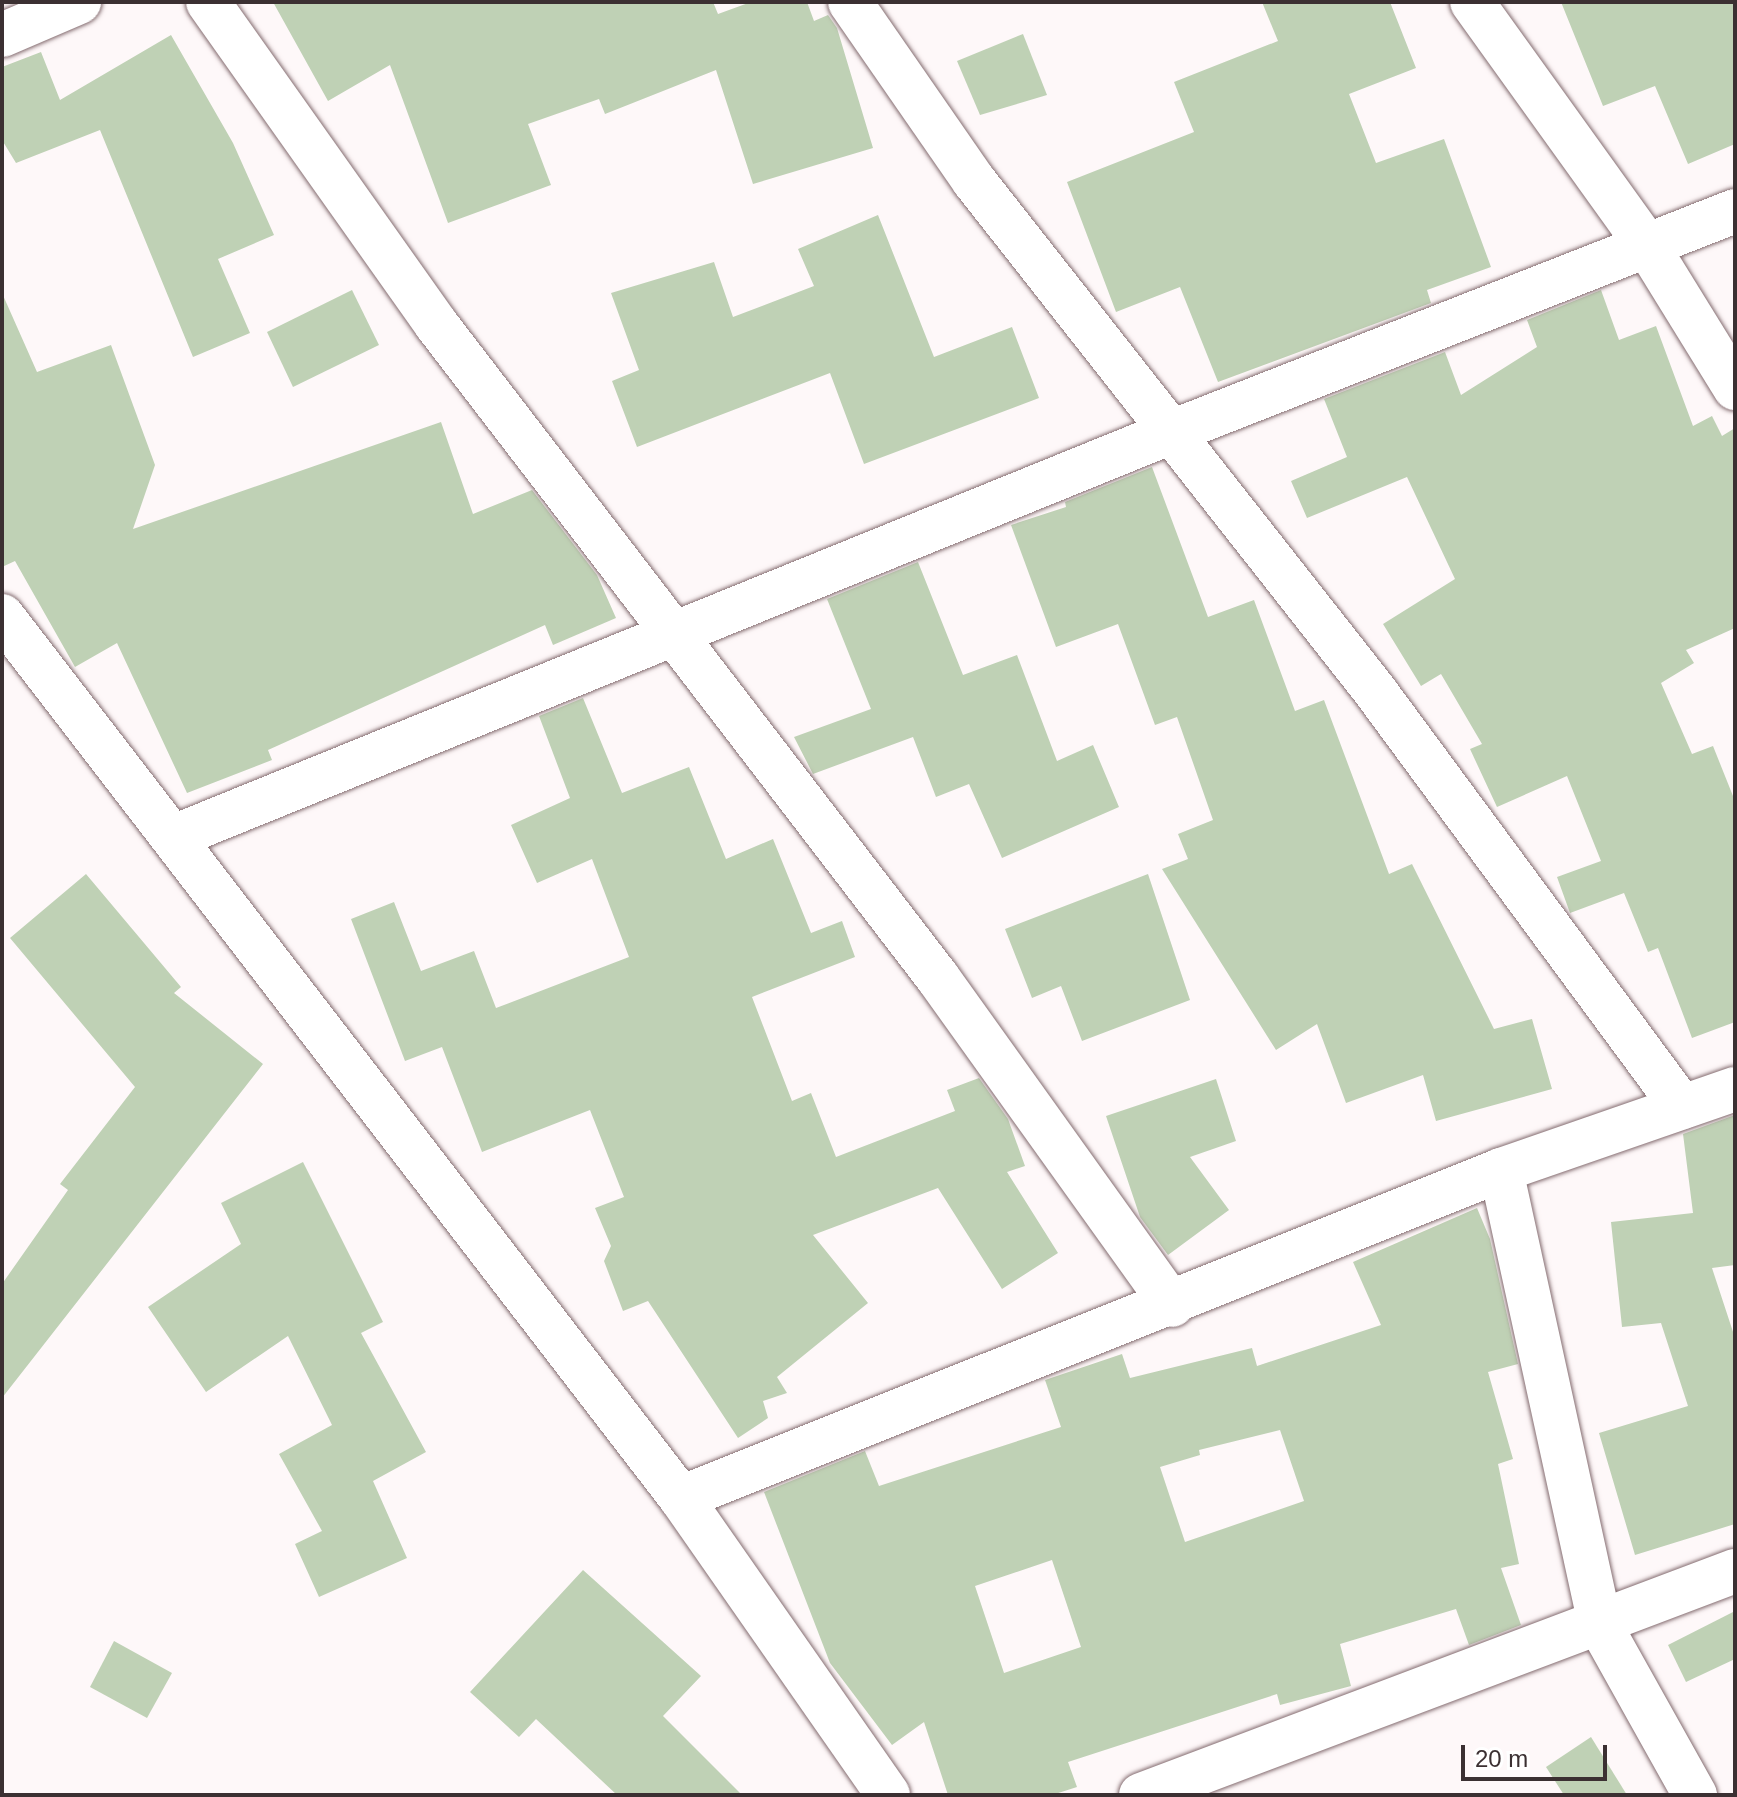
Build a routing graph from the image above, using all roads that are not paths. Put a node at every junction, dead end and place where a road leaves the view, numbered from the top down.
1 (79, 2) edge
2 (208, 2) edge
3 (850, 2) edge
4 (1472, 2) edge
5 (2, 35) edge
6 (1735, 211) edge
7 (1648, 247) junction
8 (1735, 388) edge
9 (1174, 431) junction
10 (2, 616) edge
11 (676, 633) junction
12 (176, 836) junction
13 (1735, 1089) edge
14 (1682, 1107) junction
15 (1501, 1170) junction
16 (1172, 1305) junction
17 (681, 1498) junction
18 (1735, 1571) edge
19 (1600, 1625) junction
20 (888, 1795) edge
21 (1141, 1795) edge
22 (1695, 1795) edge

1 - 5 street
2 - 11 street
3 - 9 street
4 - 7 street
6 - 7 street
7 - 8 street
7 - 9 street
9 - 11 street
9 - 14 street
10 - 12 street
11 - 12 street
11 - 16 street
12 - 17 street
13 - 14 street
14 - 15 street
15 - 16 street
15 - 19 street
16 - 17 street
17 - 20 street
18 - 19 street
19 - 21 street
19 - 22 street

